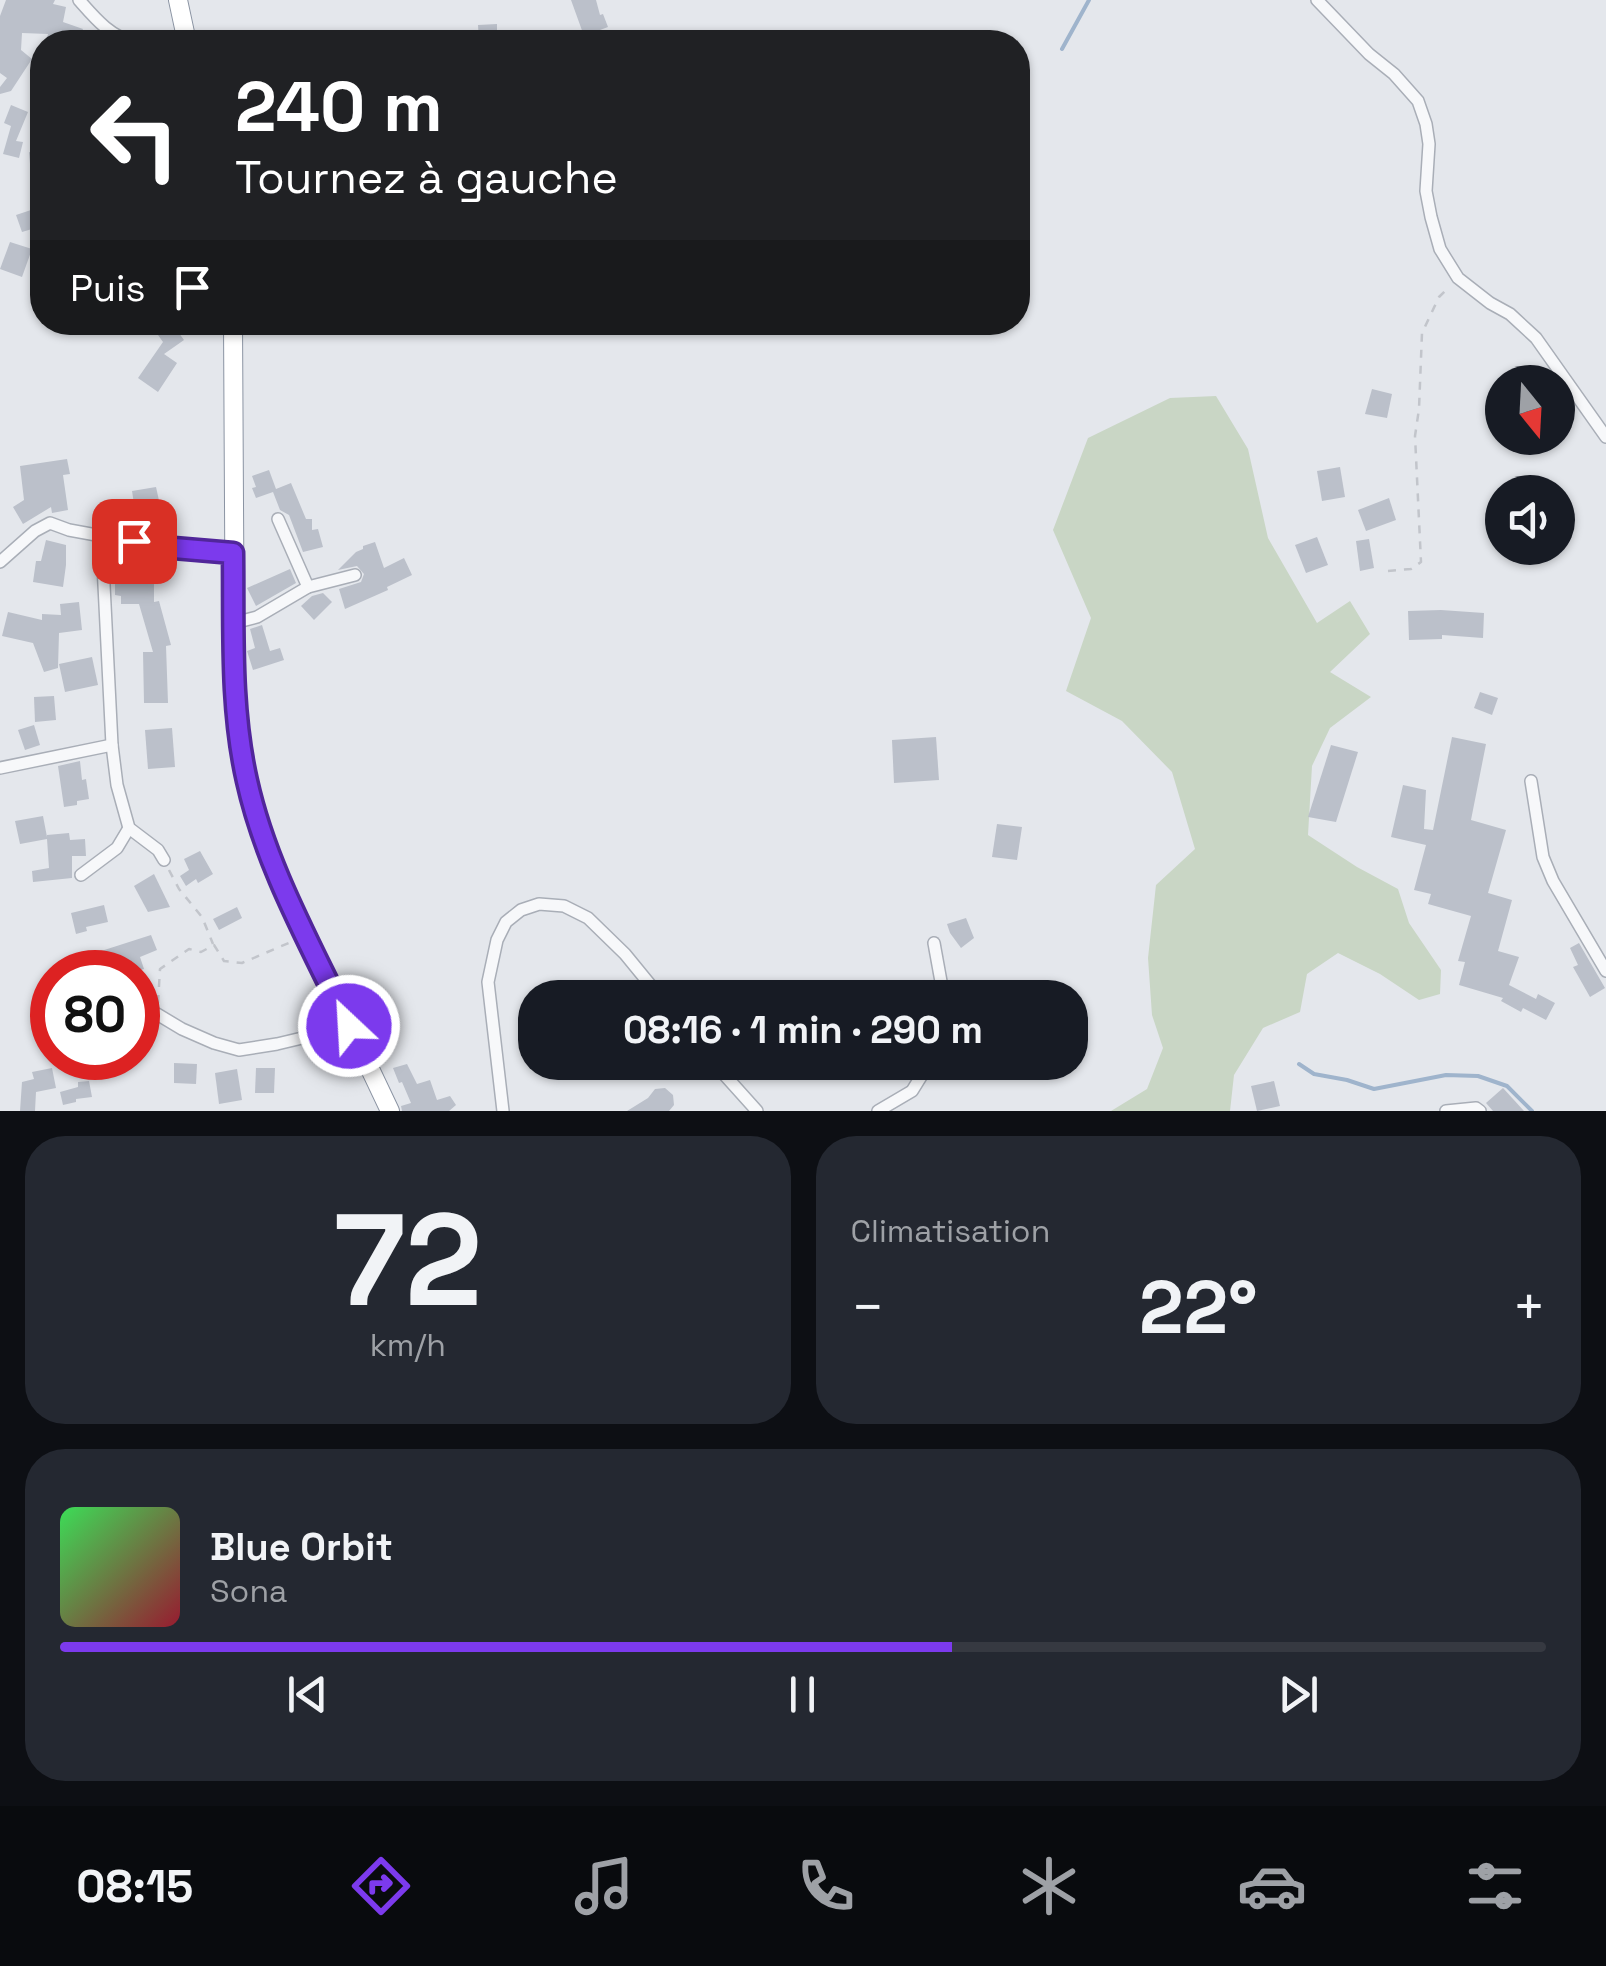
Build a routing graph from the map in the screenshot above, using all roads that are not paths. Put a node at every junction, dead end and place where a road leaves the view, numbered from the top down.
1 (78, 0) edge
2 (178, 0) edge
3 (1317, 0) edge
4 (110, 30) edge
5 (184, 30) edge
6 (233, 335) edge
7 (1606, 437) edge
8 (278, 518) dead end
9 (106, 535) junction
10 (233, 553) junction
11 (0, 562) edge
12 (355, 576) dead end
13 (308, 586) junction
14 (234, 622) junction
15 (112, 746) junction
16 (0, 768) edge
17 (1531, 781) dead end
18 (129, 828) junction
19 (164, 860) road end
20 (81, 875) dead end
21 (934, 943) dead end
22 (1606, 971) edge
23 (646, 980) edge
24 (941, 980) edge
25 (160, 1015) edge
26 (382, 1019) dead end
27 (349, 1026) junction
28 (730, 1080) edge
29 (918, 1080) edge
30 (390, 1111) edge
31 (504, 1111) edge
32 (758, 1111) edge
33 (878, 1111) edge
34 (1446, 1111) edge
35 (1480, 1111) edge

1 - 4 street
2 - 5 highway
3 - 7 street
6 - 10 highway
8 - 13 street
9 - 10 street
9 - 11 street
9 - 15 street
10 - 14 highway
12 - 13 street
13 - 14 street
14 - 27 highway
15 - 16 street
15 - 18 street
17 - 22 street
18 - 19 street
18 - 20 street
21 - 24 street
23 - 31 street
25 - 27 street
26 - 27 street
27 - 30 highway
28 - 32 street
29 - 33 street
34 - 35 street

